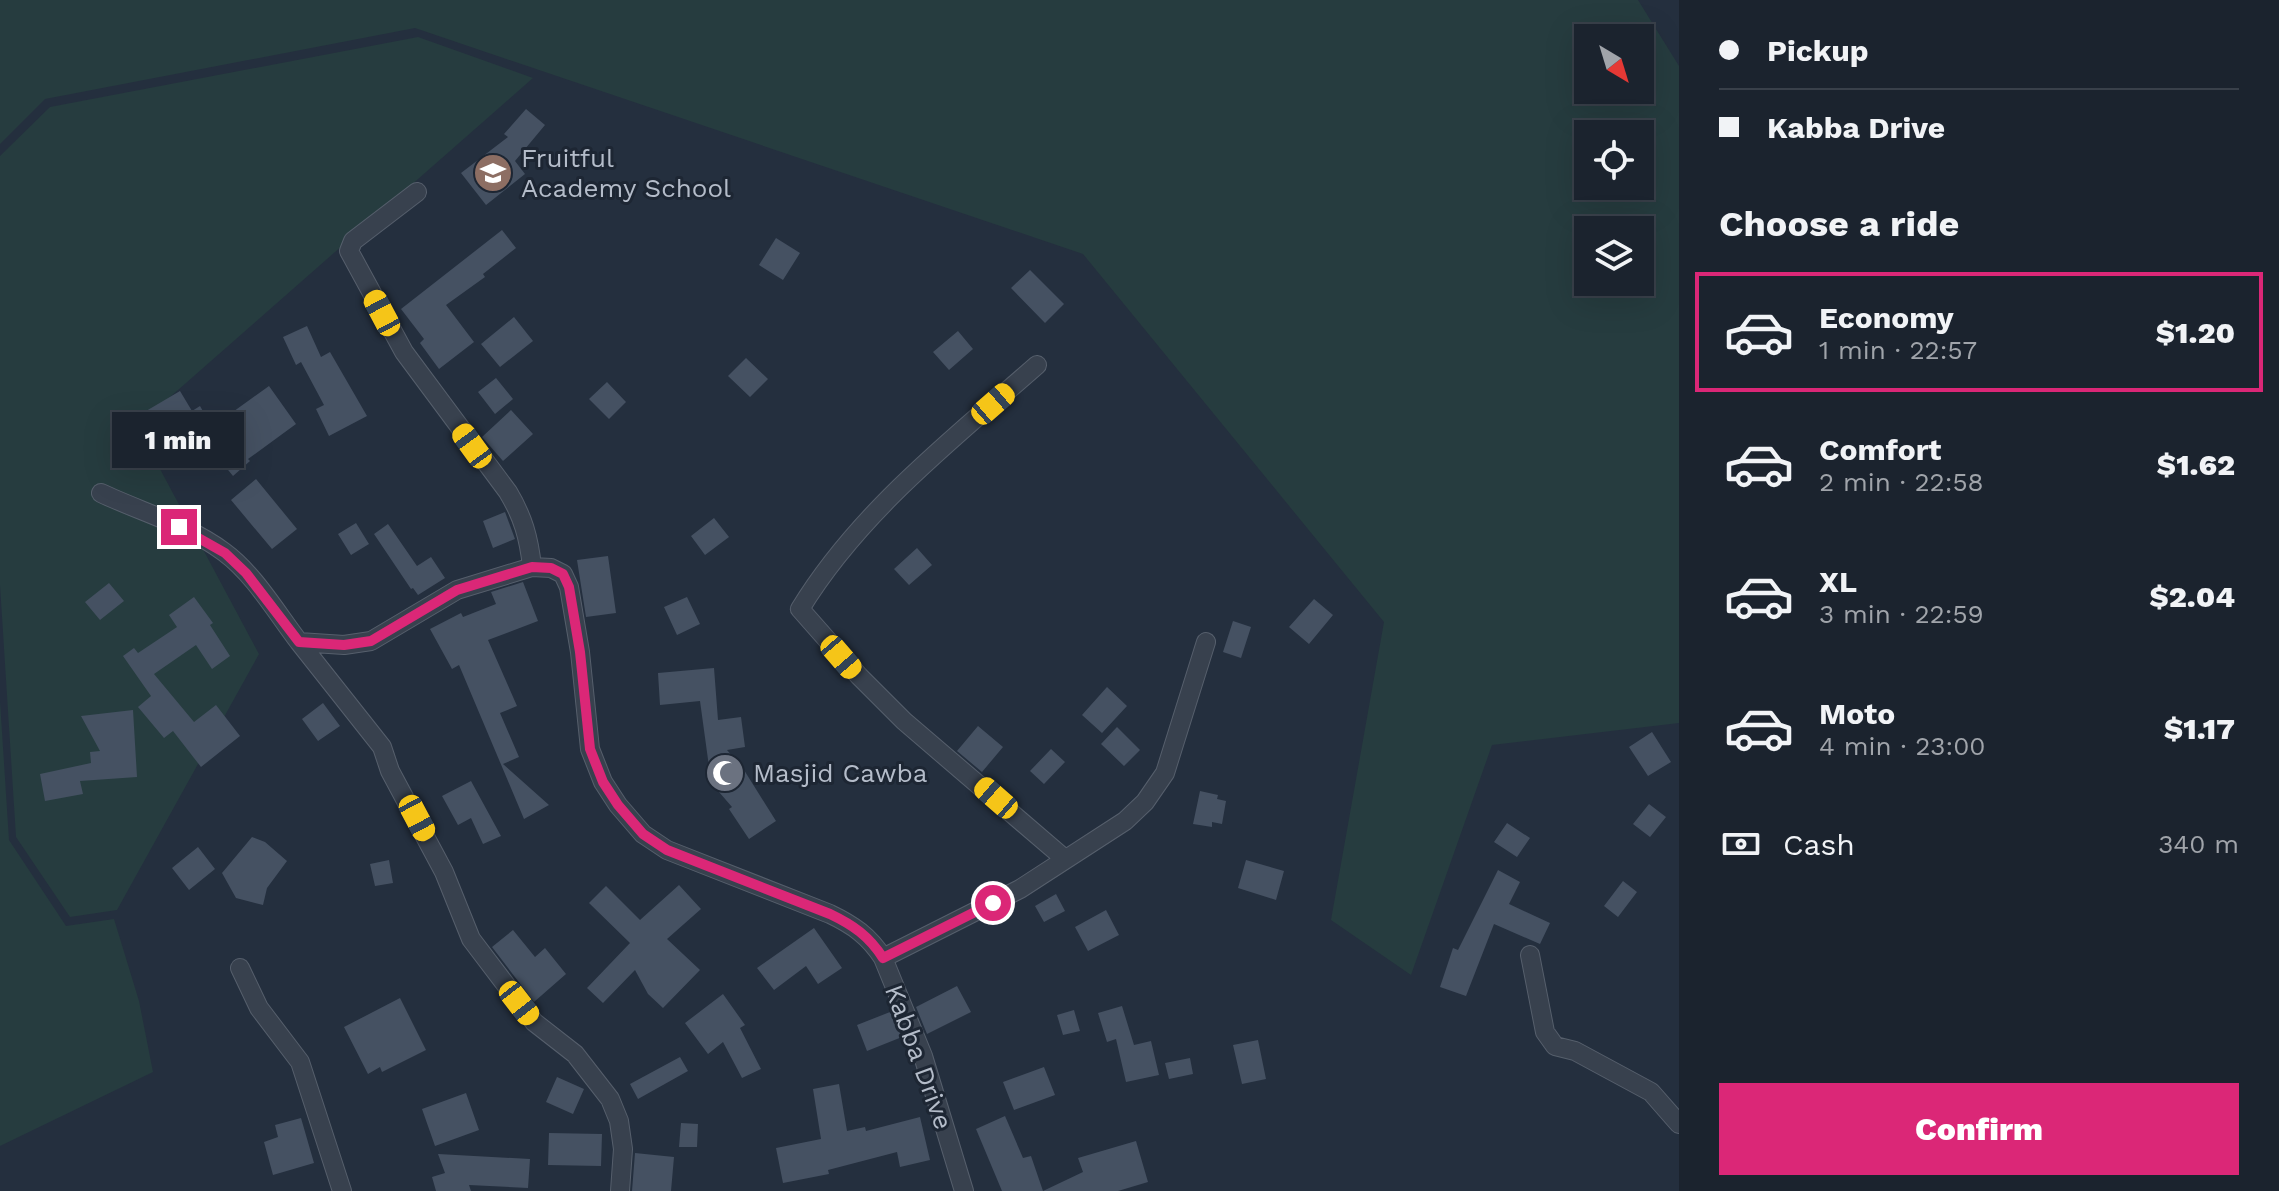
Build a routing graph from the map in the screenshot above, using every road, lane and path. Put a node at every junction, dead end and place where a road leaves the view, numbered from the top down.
1 (417, 192) dead end
2 (1037, 365) dead end
3 (101, 493) dead end
4 (532, 567) junction
5 (299, 642) junction
6 (1206, 642) dead end
7 (1065, 859) junction
8 (1530, 955) dead end
9 (883, 958) junction
10 (240, 968) dead end
11 (1679, 1124) edge
12 (342, 1191) edge
13 (620, 1191) edge
14 (964, 1191) edge

1 - 4 street
2 - 7 street
3 - 5 street
4 - 5 street
4 - 9 street, Kabba Drive
5 - 13 street
6 - 7 street
7 - 9 street
8 - 11 street
9 - 14 street, Kabba Drive
10 - 12 street

